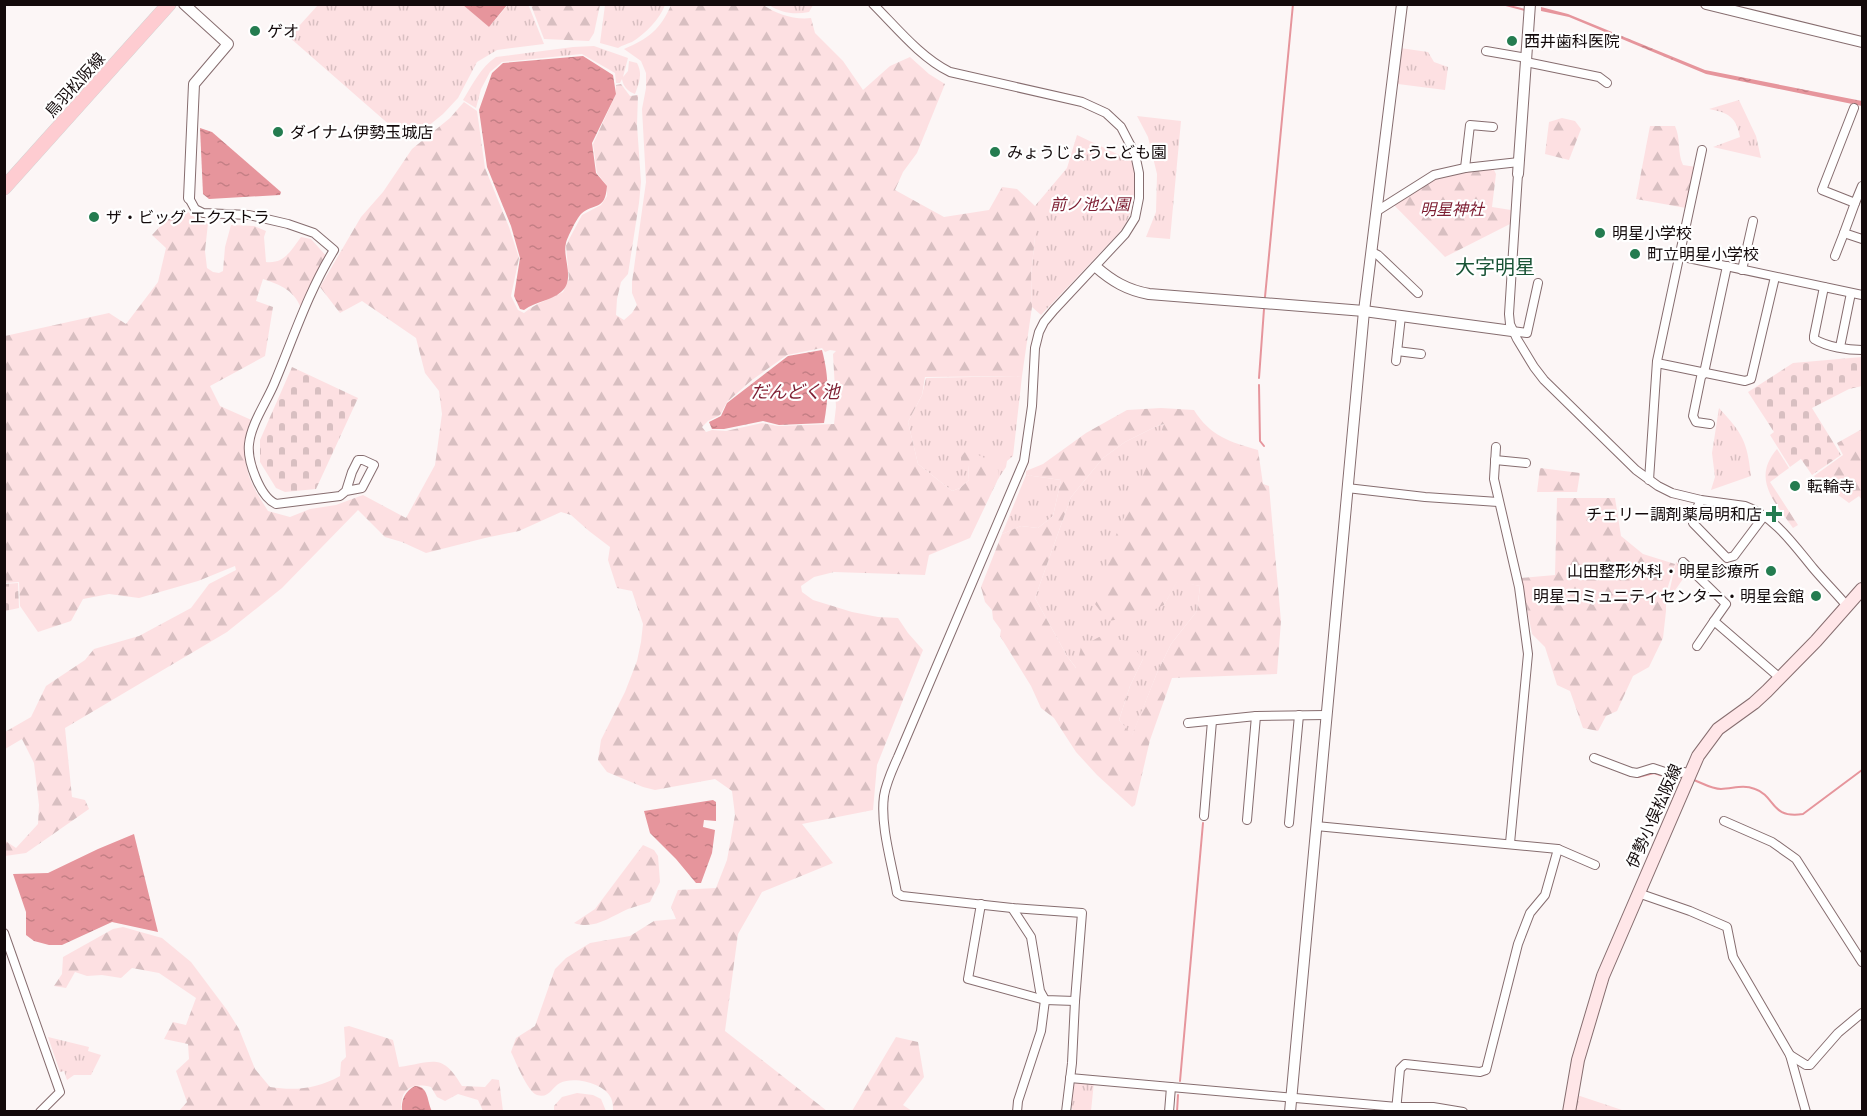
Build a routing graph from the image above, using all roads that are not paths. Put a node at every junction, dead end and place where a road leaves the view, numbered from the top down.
1 (169, 4) edge
2 (184, 4) edge
3 (873, 4) edge
4 (1402, 4) edge
5 (1530, 4) edge
6 (1706, 4) edge
7 (1726, 7) edge
8 (1863, 42) edge
9 (1486, 51) dead end
10 (1527, 60) junction
11 (1607, 83) dead end
12 (1854, 108) dead end
13 (1493, 127) dead end
14 (1702, 150) dead end
15 (1519, 162) junction
16 (1465, 168) junction
17 (1518, 174) joint
18 (1863, 186) edge
19 (4, 188) edge
20 (189, 198) joint
21 (1855, 204) junction
22 (1377, 211) junction
23 (1753, 221) dead end
24 (1844, 233) junction
25 (1863, 239) edge
26 (1371, 252) junction
27 (1679, 256) junction
28 (1835, 256) dead end
29 (1727, 266) junction
30 (1096, 267) junction
31 (1742, 270) junction
32 (1775, 277) junction
33 (1538, 283) dead end
34 (1824, 287) junction
35 (1851, 293) junction
36 (1418, 294) dead end
37 (1863, 295) edge
38 (1364, 311) junction
39 (1401, 316) junction
40 (1512, 330) junction
41 (1840, 347) junction
42 (1863, 350) edge
43 (1421, 354) dead end
44 (1657, 363) junction
45 (1704, 373) junction
46 (1710, 424) dead end
47 (1496, 447) dead end
48 (1495, 460) junction
49 (1526, 463) dead end
50 (1649, 480) junction
51 (1347, 488) junction
52 (346, 491) dead end
53 (1701, 500) junction
54 (1498, 502) junction
55 (1764, 516) junction
56 (1683, 562) dead end
57 (1863, 589) edge
58 (1847, 606) junction
59 (1714, 621) junction
60 (1697, 646) dead end
61 (1780, 678) junction
62 (1299, 715) junction
63 (1326, 715) junction
64 (1256, 716) junction
65 (1212, 721) junction
66 (1188, 723) dead end
67 (1594, 758) dead end
68 (1690, 774) junction
69 (1204, 816) dead end
70 (1247, 820) dead end
71 (1724, 821) dead end
72 (1289, 823) dead end
73 (1316, 826) junction
74 (1510, 843) junction
75 (1558, 849) junction
76 (1595, 865) dead end
77 (1638, 893) junction
78 (981, 904) junction
79 (1012, 909) junction
80 (4, 933) edge
81 (1863, 962) edge
82 (1045, 1000) junction
83 (1075, 1001) junction
84 (1863, 1012) edge
85 (1790, 1055) junction
86 (1070, 1078) junction
87 (1171, 1087) junction
88 (1291, 1097) junction
89 (1397, 1109) edge
90 (40, 1112) edge
91 (1017, 1112) edge
92 (1066, 1112) edge
93 (1169, 1112) edge
94 (1290, 1112) edge
95 (1463, 1112) edge
96 (1569, 1112) edge
97 (1806, 1112) edge

1 - 19 main road, 鳥羽松阪線
2 - 20 street
3 - 30 street
4 - 22 street
5 - 10 street
6 - 7 street
7 - 8 street
9 - 10 street
10 - 11 street
10 - 15 street
12 - 21 street
13 - 16 street
14 - 27 street
15 - 16 street
15 - 17 street
16 - 22 street
17 - 40 street
18 - 21 street
20 - 52 street
21 - 24 street
22 - 26 street
23 - 31 street
24 - 25 street
24 - 28 street
26 - 36 street
26 - 38 street
27 - 29 street
27 - 44 street
29 - 31 street
29 - 45 street
30 - 38 street
30 - 78 street
31 - 32 street
32 - 34 street
32 - 45 street
33 - 40 street
34 - 35 street
34 - 41 street
35 - 37 street
35 - 41 street
38 - 39 street
38 - 51 street
39 - 40 street
39 - 43 street
40 - 50 street
41 - 42 street
44 - 45 street
44 - 50 street
45 - 46 street
47 - 48 street
48 - 49 street
48 - 54 street
50 - 53 street
51 - 54 street
51 - 63 street
53 - 55 street
53 - 55 street
54 - 74 street
55 - 58 street
56 - 59 street
57 - 58 main road, 伊勢小俣松阪線
58 - 61 main road, 伊勢小俣松阪線
59 - 60 street
59 - 61 street
61 - 68 main road, 伊勢小俣松阪線
62 - 63 street
62 - 64 street
62 - 72 street
63 - 73 street
64 - 65 street
64 - 70 street
65 - 66 street
65 - 69 street
67 - 68 street
68 - 77 main road, 伊勢小俣松阪線
71 - 81 street
73 - 74 street
73 - 88 street
74 - 75 street
75 - 76 street
75 - 89 street
77 - 85 street
77 - 96 main road, 伊勢小俣松阪線
78 - 79 street
78 - 82 street
79 - 82 street
79 - 83 street
80 - 90 street
82 - 83 street
82 - 91 street
83 - 86 street
84 - 85 street
85 - 97 street
86 - 87 street
86 - 92 street
87 - 88 street
87 - 93 street
88 - 89 street
88 - 94 street
89 - 95 street

